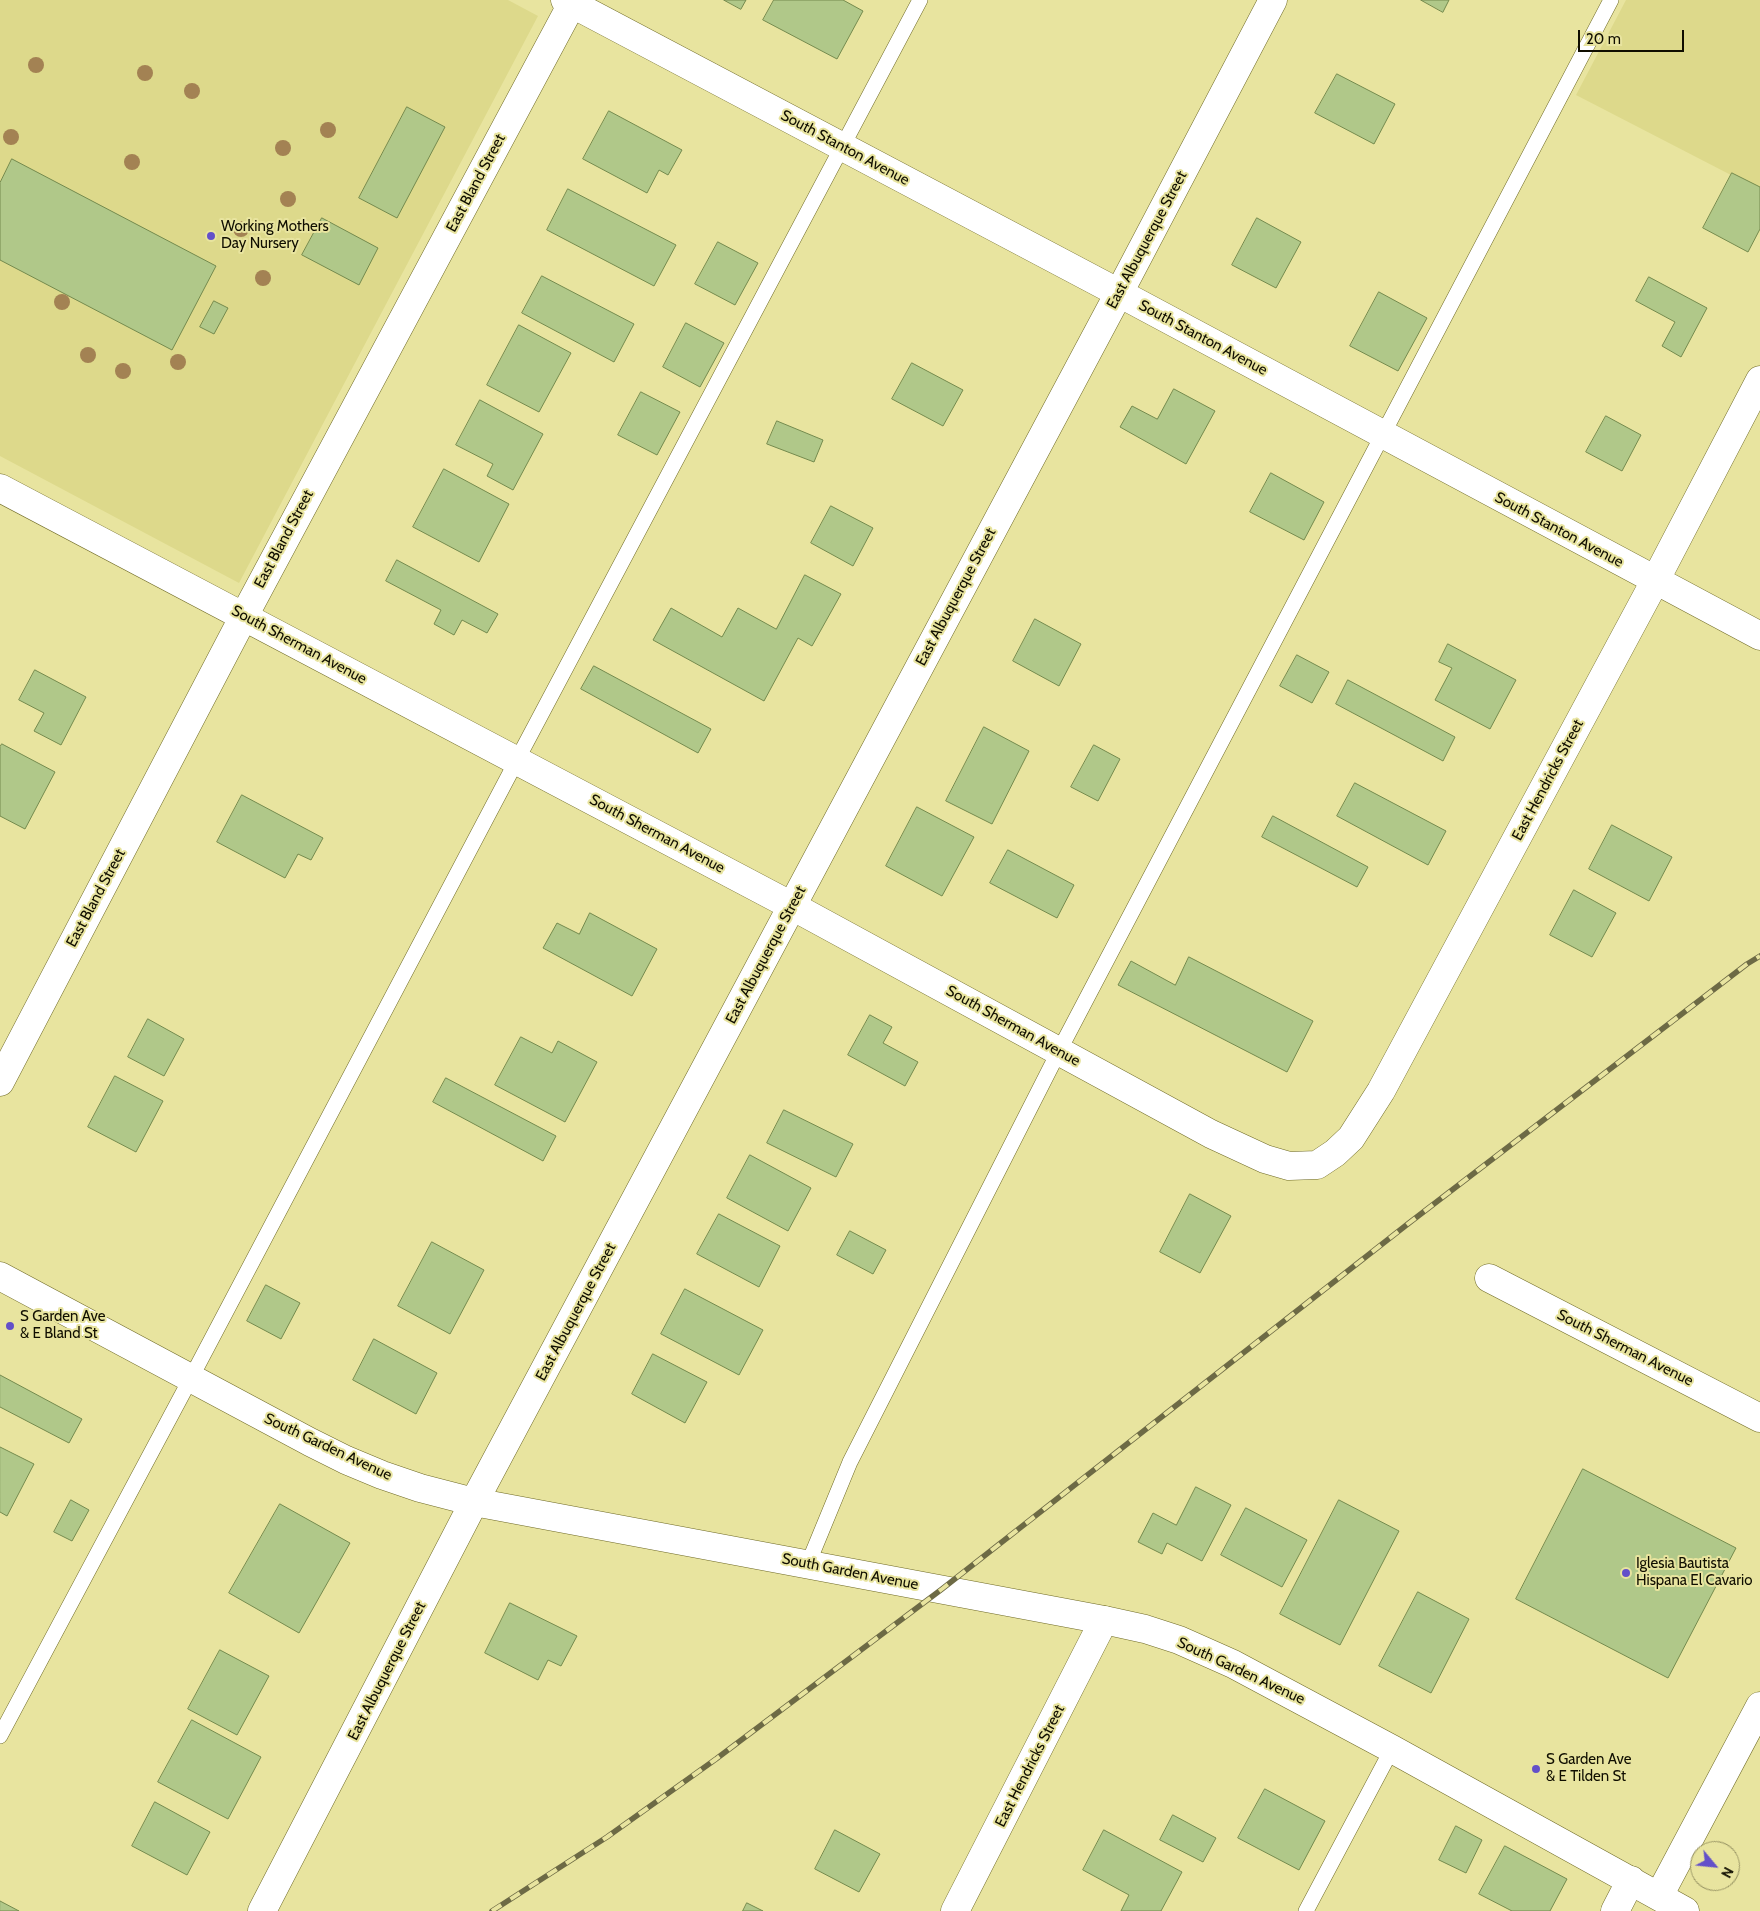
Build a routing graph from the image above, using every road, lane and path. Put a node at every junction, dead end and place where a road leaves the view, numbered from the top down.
1 (920, 0) edge
2 (1273, 0) edge
3 (1611, 0) edge
4 (570, 1) edge
5 (843, 147) junction
6 (1119, 293) junction
7 (1760, 380) edge
8 (1383, 435) junction
9 (0, 488) edge
10 (1655, 581) junction
11 (244, 616) junction
12 (1760, 636) edge
13 (517, 760) junction
14 (792, 906) junction
15 (1059, 1051) junction
16 (0, 1082) edge
17 (1316, 1165) joint
18 (0, 1276) edge
19 (1489, 1278) dead end
20 (191, 1378) junction
21 (1760, 1418) edge
22 (474, 1502) junction
23 (808, 1564) junction
24 (1104, 1620) junction
25 (1760, 1706) edge
26 (0, 1736) edge
27 (1392, 1749) junction
28 (1631, 1880) junction
29 (1660, 1896) junction
30 (262, 1911) edge
31 (955, 1911) edge
32 (1306, 1911) edge
33 (1615, 1911) edge
34 (1685, 1911) edge

1 - 5 lane
2 - 6 street, East Albuquerque Street
3 - 8 lane
4 - 5 street, South Stanton Avenue
4 - 11 street, East Bland Street
5 - 6 street, South Stanton Avenue
5 - 13 lane
6 - 8 street, South Stanton Avenue
6 - 14 street, East Albuquerque Street
7 - 10 street, East Hendricks Street
8 - 10 street, South Stanton Avenue
8 - 15 lane
9 - 11 street, South Sherman Avenue
10 - 12 street, South Stanton Avenue
10 - 17 street, East Hendricks Street
11 - 13 street, South Sherman Avenue
11 - 16 street, East Bland Street
13 - 14 street, South Sherman Avenue
13 - 20 lane
14 - 15 street, South Sherman Avenue
14 - 22 street, East Albuquerque Street
15 - 17 street, South Sherman Avenue
15 - 23 lane
18 - 20 street, South Garden Avenue
19 - 21 street, South Sherman Avenue
20 - 22 street, South Garden Avenue
20 - 26 lane
22 - 23 street, South Garden Avenue
22 - 30 street, East Albuquerque Street
23 - 24 street, South Garden Avenue
24 - 27 street, South Garden Avenue
24 - 31 street, East Hendricks Street
25 - 29 street
27 - 28 street, South Garden Avenue
27 - 32 lane
28 - 29 street, South Garden Avenue
28 - 33 street
29 - 34 street, South Garden Avenue

